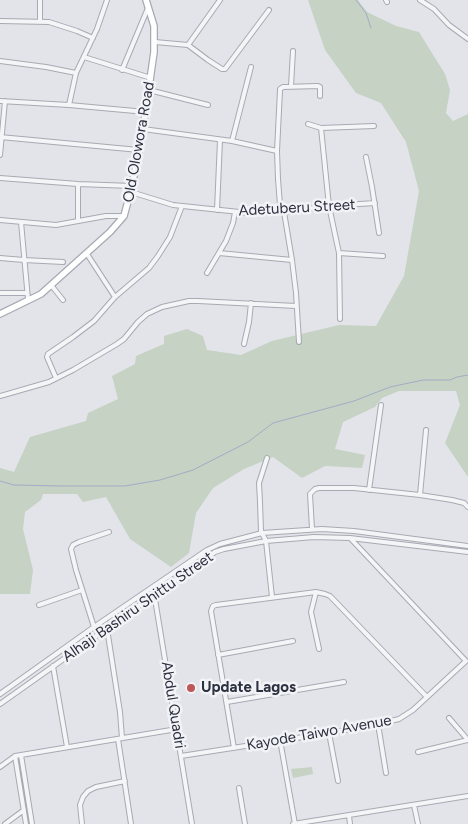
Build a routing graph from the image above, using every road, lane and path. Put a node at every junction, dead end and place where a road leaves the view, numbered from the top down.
1 (40, 0) edge
2 (106, 0) edge
3 (146, 0) edge
4 (220, 0) edge
5 (420, 0) edge
6 (148, 8) junction
7 (269, 10) dead end
8 (0, 21) edge
9 (40, 22) junction
10 (93, 38) junction
11 (468, 39) edge
12 (155, 42) junction
13 (188, 45) junction
14 (293, 51) dead end
15 (84, 57) junction
16 (0, 61) edge
17 (252, 67) dead end
18 (122, 70) junction
19 (76, 72) junction
20 (151, 78) junction
21 (291, 86) junction
22 (149, 90) junction
23 (320, 96) dead end
24 (3, 101) edge
25 (69, 105) junction
26 (208, 105) dead end
27 (146, 112) junction
28 (308, 124) dead end
29 (374, 126) dead end
30 (321, 128) junction
31 (143, 129) junction
32 (1, 137) edge
33 (220, 140) junction
34 (232, 141) junction
35 (139, 150) junction
36 (277, 150) junction
37 (0, 155) edge
38 (366, 157) dead end
39 (0, 178) edge
40 (78, 184) junction
41 (132, 189) junction
42 (375, 204) junction
43 (182, 206) junction
44 (329, 206) junction
45 (217, 210) junction
46 (235, 212) junction
47 (284, 212) junction
48 (124, 216) junction
49 (0, 220) edge
50 (78, 221) junction
51 (21, 222) junction
52 (379, 233) dead end
53 (219, 253) junction
54 (339, 253) junction
55 (87, 254) junction
56 (384, 256) dead end
57 (0, 258) edge
58 (24, 260) junction
59 (292, 260) junction
60 (63, 262) dead end
61 (207, 273) dead end
62 (51, 285) junction
63 (0, 293) edge
64 (28, 296) junction
65 (115, 297) junction
66 (63, 300) dead end
67 (251, 304) junction
68 (296, 306) junction
69 (0, 314) edge
70 (340, 319) dead end
71 (299, 342) dead end
72 (244, 344) dead end
73 (56, 378) junction
74 (0, 396) edge
75 (381, 405) dead end
76 (426, 430) dead end
77 (267, 458) dead end
78 (369, 490) junction
79 (420, 495) junction
80 (468, 507) edge
81 (312, 529) junction
82 (350, 531) junction
83 (109, 532) dead end
84 (262, 533) junction
85 (350, 538) junction
86 (266, 540) junction
87 (468, 546) edge
88 (468, 552) edge
89 (153, 587) junction
90 (82, 590) junction
91 (316, 592) junction
92 (155, 594) junction
93 (272, 596) junction
94 (39, 605) dead end
95 (94, 627) junction
96 (108, 635) dead end
97 (293, 641) dead end
98 (319, 649) dead end
99 (218, 654) junction
100 (467, 662) edge
101 (53, 666) junction
102 (344, 682) dead end
103 (0, 694) edge
104 (427, 696) junction
105 (226, 702) junction
106 (0, 704) edge
107 (449, 718) dead end
108 (378, 724) junction
109 (177, 729) junction
110 (329, 732) junction
111 (120, 739) junction
112 (280, 740) junction
113 (468, 740) edge
114 (68, 747) junction
115 (234, 748) junction
116 (418, 752) dead end
117 (21, 755) junction
118 (15, 756) junction
119 (181, 756) junction
120 (0, 767) edge
121 (386, 773) dead end
122 (125, 781) junction
123 (338, 781) dead end
124 (239, 788) dead end
125 (468, 796) edge
126 (414, 805) junction
127 (24, 810) junction
128 (349, 816) junction
129 (5, 824) edge
130 (26, 824) edge
131 (32, 824) edge
132 (82, 824) edge
133 (132, 824) edge
134 (192, 824) edge
135 (245, 824) edge
136 (294, 824) edge
137 (350, 824) edge
138 (418, 824) edge

1 - 9 street
2 - 10 street
3 - 6 street, Old Olowora Road
4 - 13 street
5 - 11 street
6 - 12 street, Old Olowora Road
6 - 18 street
7 - 13 street
8 - 9 street
9 - 10 street
10 - 15 street
12 - 13 street
12 - 20 street, Old Olowora Road
14 - 21 street
15 - 18 street
15 - 19 street
16 - 19 street
17 - 34 street
18 - 20 street
19 - 25 street
20 - 22 street, Old Olowora Road
21 - 23 street
21 - 36 street
22 - 26 street
22 - 27 street, Old Olowora Road
24 - 25 street
24 - 32 street
25 - 27 street
27 - 31 street, Old Olowora Road
28 - 30 street
29 - 30 street
30 - 44 street
31 - 33 street
31 - 35 street, Old Olowora Road
32 - 35 street
32 - 37 street
33 - 34 street
33 - 45 street
34 - 36 street
35 - 41 street, Old Olowora Road
36 - 47 street
38 - 42 street
39 - 40 street, Adetuberu Street
40 - 41 street, Adetuberu Street
40 - 50 street
41 - 43 street, Adetuberu Street
41 - 48 street, Old Olowora Road
42 - 44 street, Adetuberu Street
42 - 52 street
43 - 45 street, Adetuberu Street
43 - 65 street
44 - 47 street, Adetuberu Street
44 - 54 street
45 - 46 street, Adetuberu Street
46 - 47 street, Adetuberu Street
46 - 53 street
47 - 59 street
48 - 50 street
48 - 55 street, Old Olowora Road
49 - 51 street
50 - 51 street
51 - 58 street
53 - 59 street
53 - 61 street
54 - 56 street
54 - 70 street
55 - 62 street, Old Olowora Road
55 - 65 street
57 - 58 street
58 - 60 street
58 - 64 street
59 - 68 street
62 - 64 street, Old Olowora Road
62 - 66 street
63 - 64 street
64 - 69 street, Old Olowora Road
65 - 73 street
67 - 68 street
67 - 72 street
67 - 73 street
68 - 71 street
73 - 74 street
75 - 78 street
76 - 79 street
77 - 84 street
78 - 79 street
78 - 81 street
79 - 80 street
81 - 82 street, Alhaji Bashiru Shittu Street
81 - 84 street, Alhaji Bashiru Shittu Street
82 - 85 street
82 - 87 street, Alhaji Bashiru Shittu Street
83 - 90 street
84 - 86 street
84 - 89 street, Alhaji Bashiru Shittu Street
85 - 86 street, Alhaji Bashiru Shittu Street
85 - 88 street, Alhaji Bashiru Shittu Street
85 - 100 street
86 - 92 street, Alhaji Bashiru Shittu Street
86 - 93 street
89 - 92 street, Abdul Quadri
89 - 95 street, Alhaji Bashiru Shittu Street
90 - 94 street
90 - 95 street
91 - 93 street
91 - 98 street
91 - 104 street
92 - 101 street, Alhaji Bashiru Shittu Street
92 - 109 street, Abdul Quadri
93 - 99 street
95 - 103 street, Alhaji Bashiru Shittu Street
96 - 111 street
97 - 99 street
99 - 105 street
100 - 104 street, Kayode Taiwo Avenue
101 - 106 street, Alhaji Bashiru Shittu Street
101 - 114 street
102 - 105 street
104 - 108 street, Kayode Taiwo Avenue
105 - 115 street
107 - 113 street
108 - 110 street, Kayode Taiwo Avenue
108 - 121 street
109 - 111 street
109 - 119 street, Abdul Quadri
110 - 112 street, Kayode Taiwo Avenue
110 - 123 street
111 - 114 street
111 - 122 street
112 - 115 street, Kayode Taiwo Avenue
112 - 136 street
113 - 116 street
114 - 117 street
115 - 119 street, Kayode Taiwo Avenue
117 - 118 street
117 - 131 street
118 - 120 street
118 - 127 street
119 - 134 street, Abdul Quadri
122 - 132 street
122 - 133 street
124 - 135 street
125 - 126 street
126 - 128 street
126 - 138 street
127 - 129 street
127 - 130 street
128 - 136 street
128 - 137 street

